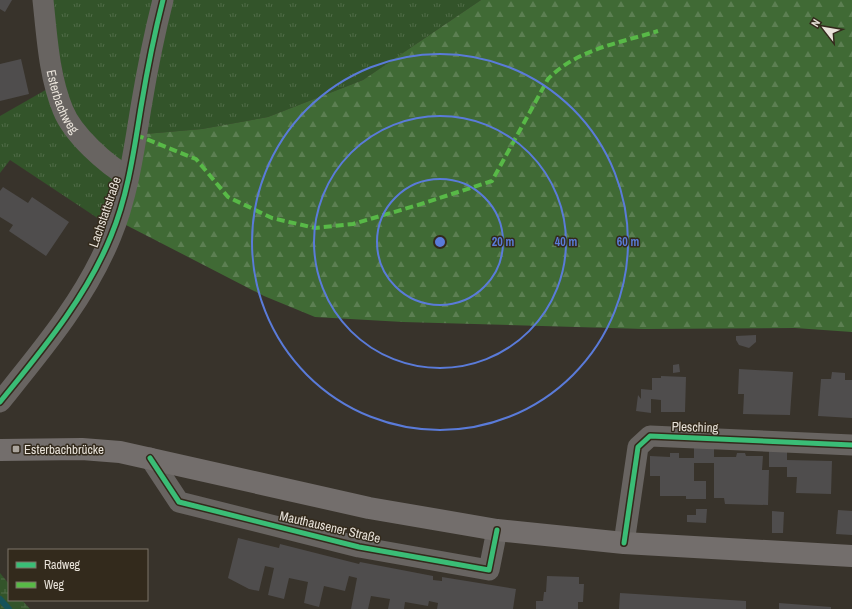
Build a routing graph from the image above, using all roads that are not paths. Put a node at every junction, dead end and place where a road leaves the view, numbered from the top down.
1 (43, 0) edge
2 (163, 0) edge
3 (128, 177) junction
4 (0, 402) edge
5 (852, 445) edge
6 (0, 450) edge
7 (150, 458) junction
8 (497, 530) junction
9 (624, 543) junction
10 (852, 556) edge

1 - 3 street, Esterbachweg
2 - 3 street, Lachstattstraße
3 - 4 street, Lachstattstraße
5 - 9 street, Plesching
6 - 7 main road
7 - 8 main road
7 - 8 street, Mauthausener Straße
8 - 9 main road
9 - 10 main road

